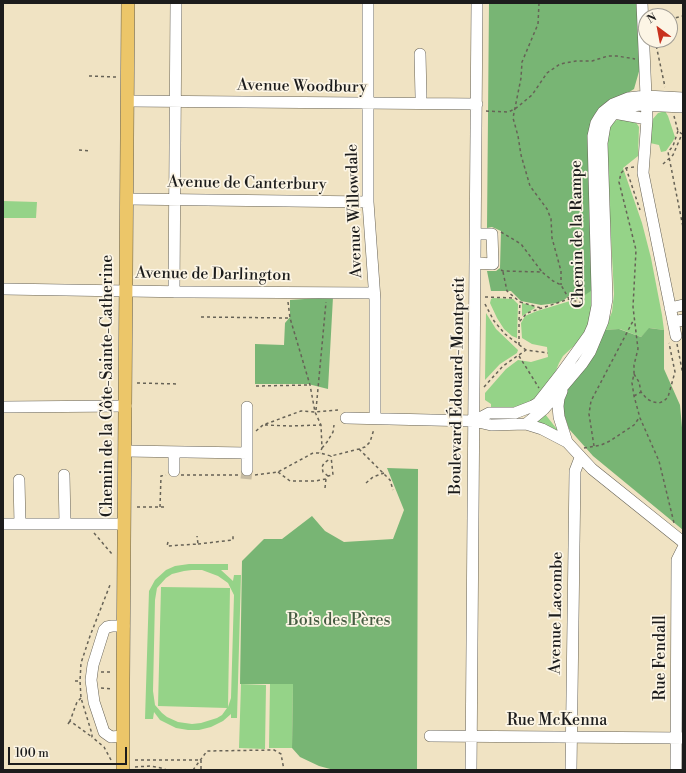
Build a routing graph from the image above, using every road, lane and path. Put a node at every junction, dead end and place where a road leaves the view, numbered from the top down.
1 (128, 3) edge
2 (176, 3) edge
3 (368, 3) edge
4 (477, 3) edge
5 (539, 3) edge
6 (642, 3) edge
7 (657, 48) edge
8 (420, 54) dead end
9 (644, 60) junction
10 (89, 76) dead end
11 (116, 77) dead end
12 (667, 89) dead end
13 (421, 97) dead end
14 (683, 98) edge
15 (128, 101) junction
16 (175, 101) junction
17 (646, 101) junction
18 (368, 103) junction
19 (477, 104) junction
20 (515, 109) junction
21 (678, 110) edge
22 (486, 111) dead end
23 (614, 113) junction
24 (647, 119) junction
25 (678, 131) junction
26 (79, 150) dead end
27 (90, 151) dead end
28 (669, 159) junction
29 (663, 164) dead end
30 (636, 167) dead end
31 (127, 199) junction
32 (175, 200) junction
33 (368, 202) junction
34 (683, 227) edge
35 (500, 231) dead end
36 (476, 234) junction
37 (476, 264) junction
38 (498, 268) dead end
39 (503, 271) junction
40 (542, 272) junction
41 (562, 285) junction
42 (3, 289) edge
43 (126, 290) junction
44 (174, 292) junction
45 (374, 293) junction
46 (485, 297) dead end
47 (288, 298) dead end
48 (515, 298) junction
49 (326, 299) dead end
50 (570, 299) junction
51 (520, 302) junction
52 (582, 303) dead end
53 (485, 304) dead end
54 (683, 305) edge
55 (541, 308) junction
56 (670, 308) junction
57 (201, 317) dead end
58 (290, 318) junction
59 (634, 321) junction
60 (678, 321) edge
61 (519, 322) junction
62 (676, 336) joint
63 (519, 345) junction
64 (526, 350) junction
65 (548, 353) dead end
66 (519, 356) junction
67 (675, 372) dead end
68 (634, 374) junction
69 (683, 375) edge
70 (137, 383) dead end
71 (179, 384) dead end
72 (310, 385) junction
73 (256, 386) dead end
74 (483, 387) dead end
75 (563, 387) junction
76 (642, 392) junction
77 (634, 396) junction
78 (542, 402) junction
79 (126, 406) junction
80 (3, 407) edge
81 (247, 407) dead end
82 (315, 412) junction
83 (342, 414) joint
84 (640, 418) junction
85 (474, 420) junction
86 (374, 422) junction
87 (263, 424) junction
88 (526, 424) junction
89 (321, 425) junction
90 (334, 425) dead end
91 (563, 428) junction
92 (247, 439) junction
93 (567, 442) junction
94 (594, 446) junction
95 (322, 448) junction
96 (359, 449) junction
97 (126, 452) junction
98 (174, 452) junction
99 (247, 453) junction
100 (320, 453) junction
101 (582, 453) junction
102 (331, 457) junction
103 (278, 472) junction
104 (248, 473) junction
105 (384, 473) junction
106 (173, 474) junction
107 (64, 475) dead end
108 (328, 476) junction
109 (326, 479) junction
110 (19, 480) dead end
111 (366, 483) dead end
112 (325, 488) dead end
113 (393, 490) dead end
114 (137, 507) dead end
115 (160, 507) junction
116 (164, 507) dead end
117 (65, 523) junction
118 (3, 524) edge
119 (20, 524) junction
120 (124, 524) junction
121 (674, 525) dead end
122 (92, 532) dead end
123 (197, 536) dead end
124 (233, 536) dead end
125 (168, 542) dead end
126 (683, 542) edge
127 (198, 544) junction
128 (683, 548) edge
129 (112, 554) dead end
130 (112, 584) dead end
131 (124, 626) junction
132 (101, 672) dead end
133 (112, 672) dead end
134 (75, 681) dead end
135 (103, 688) dead end
136 (112, 689) dead end
137 (80, 698) dead end
138 (70, 720) junction
139 (68, 724) dead end
140 (123, 736) junction
141 (430, 736) dead end
142 (472, 736) junction
143 (571, 736) junction
144 (92, 737) dead end
145 (680, 738) edge
146 (135, 760) dead end
147 (201, 760) junction
148 (129, 768) edge
149 (167, 770) edge
150 (194, 770) edge
151 (201, 770) edge
152 (284, 770) edge
153 (471, 770) edge
154 (571, 770) edge
155 (676, 770) edge

1 - 15 main road, Chemin de la Côte-Sainte-Catherine
2 - 16 street
3 - 18 street, Avenue Willowdale
4 - 19 street, Boulevard Édouard-Montpetit
5 - 20 path
6 - 9 street
7 - 12 path
8 - 13 street
9 - 17 street
9 - 20 path
10 - 11 path
14 - 17 street, Chemin de la Rampe
15 - 16 street, Avenue Woodbury
15 - 31 main road, Chemin de la Côte-Sainte-Catherine
16 - 18 street, Avenue Woodbury
16 - 32 street
17 - 21 street, Chemin de la Rampe
17 - 23 street, Chemin de la Rampe
17 - 24 street
17 - 78 street, Chemin de la Rampe
18 - 19 street, Avenue Woodbury
18 - 33 street, Avenue Willowdale
19 - 36 street, Boulevard Édouard-Montpetit
20 - 22 path
20 - 41 path
21 - 25 path
23 - 24 street
23 - 75 street, Chemin de la Rampe
24 - 56 street
25 - 28 path
25 - 28 path
26 - 27 path
28 - 29 path
28 - 34 path
30 - 59 path
31 - 32 street, Avenue de Canterbury
31 - 43 main road, Chemin de la Côte-Sainte-Catherine
32 - 33 street, Avenue de Canterbury
32 - 44 street
33 - 45 street, Avenue Willowdale
35 - 40 path
36 - 37 street, Boulevard Édouard-Montpetit
36 - 37 street
37 - 85 street, Boulevard Édouard-Montpetit
38 - 39 path
39 - 40 path
39 - 48 path
40 - 41 path
41 - 50 path
42 - 43 street, Avenue de Darlington
43 - 44 street, Avenue de Darlington
43 - 79 main road, Chemin de la Côte-Sainte-Catherine
44 - 45 street, Avenue de Darlington
45 - 86 street, Avenue Willowdale
46 - 48 path
47 - 58 path
48 - 51 path
49 - 82 path
50 - 52 path
50 - 55 path
51 - 55 path
51 - 61 path
53 - 63 path
54 - 56 street
55 - 61 path
56 - 60 street
57 - 58 path
58 - 72 path
59 - 68 path
59 - 94 path
60 - 62 street
61 - 63 path
62 - 69 path
63 - 64 path
64 - 65 path
64 - 66 path
66 - 74 path
66 - 78 path
67 - 76 path
68 - 76 path
68 - 77 path
70 - 71 path
72 - 73 path
72 - 82 path
75 - 78 street, Chemin de la Rampe
75 - 91 street, Chemin de la Rampe
76 - 77 path
77 - 84 path
78 - 85 street, Chemin de la Rampe
78 - 88 street, Chemin de la Rampe
78 - 91 street
79 - 80 street
79 - 97 main road, Chemin de la Côte-Sainte-Catherine
81 - 92 street
82 - 83 path
82 - 87 path
82 - 89 path
83 - 86 street
84 - 94 path
84 - 121 path
85 - 86 street
85 - 88 street
85 - 142 street, Boulevard Édouard-Montpetit
86 - 96 path
87 - 89 path
87 - 92 path
88 - 93 street
89 - 95 path
90 - 95 path
91 - 93 street, Chemin de la Rampe
92 - 99 street
93 - 101 street
94 - 101 path
95 - 100 path
96 - 102 path
96 - 105 path
97 - 98 street
97 - 120 main road, Chemin de la Côte-Sainte-Catherine
98 - 99 street
98 - 106 street
99 - 104 street
100 - 102 path
100 - 103 path
101 - 126 street
101 - 143 street, Avenue Lacombe
102 - 108 path
102 - 108 path
103 - 104 path
103 - 109 path
104 - 106 path
105 - 111 path
105 - 113 path
106 - 115 path
107 - 117 street
108 - 109 path
109 - 112 path
110 - 119 street
114 - 115 path
115 - 116 path
117 - 119 street
117 - 120 street
118 - 119 street
120 - 131 main road, Chemin de la Côte-Sainte-Catherine
122 - 129 path
123 - 127 path
124 - 127 path
125 - 127 path
128 - 145 street, Rue Fendall
130 - 134 path
131 - 140 main road, Chemin de la Côte-Sainte-Catherine
131 - 140 street
132 - 133 path
135 - 136 path
137 - 138 path
138 - 139 path
138 - 144 path
140 - 148 main road, Chemin de la Côte-Sainte-Catherine
141 - 142 street, Rue McKenna
142 - 143 street, Rue McKenna
142 - 153 street, Boulevard Édouard-Montpetit
143 - 145 street, Rue McKenna
143 - 154 street, Avenue Lacombe
145 - 155 street, Rue Fendall
146 - 147 path
147 - 150 path
147 - 151 path
147 - 152 path
148 - 149 path

